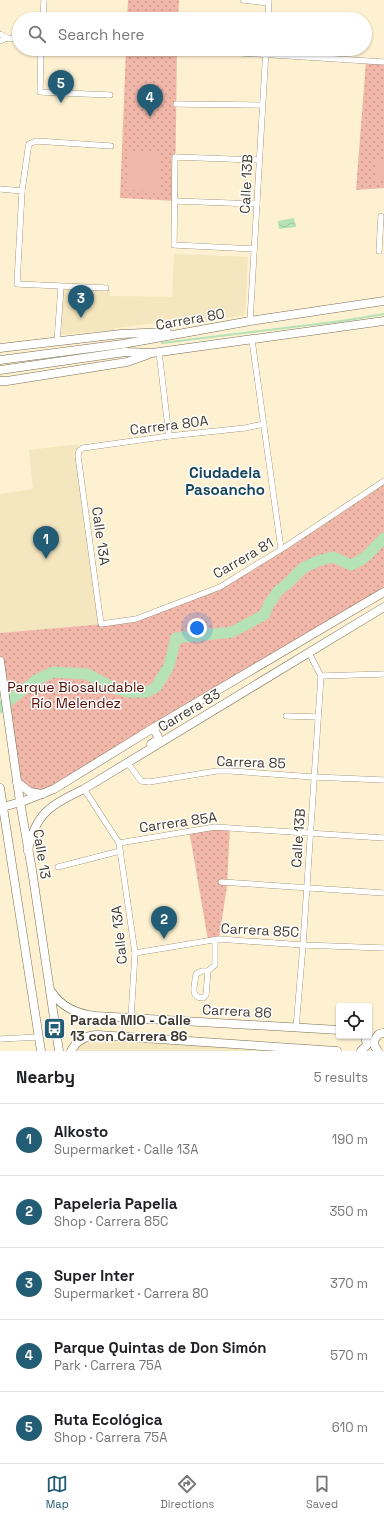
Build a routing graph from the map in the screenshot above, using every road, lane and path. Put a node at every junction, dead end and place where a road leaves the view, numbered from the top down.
1 (44, 0) edge
2 (243, 0) edge
3 (268, 1) edge
4 (43, 12) edge
5 (268, 12) edge
6 (0, 34) edge
7 (7, 38) junction
8 (12, 38) edge
9 (0, 41) edge
10 (41, 56) edge
11 (266, 56) edge
12 (313, 56) edge
13 (384, 62) edge
14 (110, 95) dead end
15 (176, 104) dead end
16 (262, 105) junction
17 (111, 146) dead end
18 (259, 160) junction
19 (0, 189) edge
20 (22, 190) junction
21 (175, 201) junction
22 (257, 204) junction
23 (382, 216) dead end
24 (254, 249) junction
25 (381, 249) edge
26 (61, 287) junction
27 (106, 288) dead end
28 (384, 301) edge
29 (250, 321) junction
30 (384, 321) edge
31 (206, 330) junction
32 (252, 340) junction
33 (57, 342) junction
34 (1, 347) edge
35 (156, 353) junction
36 (0, 360) edge
37 (0, 370) edge
38 (2, 382) edge
39 (264, 424) junction
40 (169, 436) junction
41 (79, 451) joint
42 (384, 481) edge
43 (281, 549) junction
44 (384, 592) edge
45 (384, 607) edge
46 (101, 624) joint
47 (309, 653) junction
48 (0, 661) edge
49 (384, 674) edge
50 (321, 676) junction
51 (178, 714) junction
52 (286, 716) dead end
53 (318, 717) junction
54 (150, 730) junction
55 (174, 734) junction
56 (147, 750) junction
57 (127, 762) junction
58 (314, 777) junction
59 (384, 780) edge
60 (17, 782) junction
61 (0, 788) edge
62 (54, 789) junction
63 (84, 789) junction
64 (42, 794) junction
65 (61, 800) junction
66 (20, 802) junction
67 (3, 807) junction
68 (310, 833) junction
69 (384, 838) edge
70 (119, 843) junction
71 (28, 851) junction
72 (120, 851) junction
73 (58, 867) dead end
74 (220, 882) dead end
75 (307, 887) junction
76 (384, 893) edge
77 (215, 940) junction
78 (304, 945) junction
79 (384, 948) edge
80 (135, 953) junction
81 (208, 971) junction
82 (49, 986) junction
83 (132, 1018) junction
84 (296, 1028) junction
85 (336, 1030) edge
86 (372, 1032) edge
87 (383, 1033) edge
88 (39, 1037) junction
89 (0, 1039) edge
90 (366, 1039) edge
91 (41, 1051) edge
92 (59, 1051) edge
93 (71, 1051) edge
94 (337, 1051) edge
95 (361, 1051) edge
96 (378, 1051) edge

1 - 4 street
2 - 3 street
3 - 5 street
6 - 7 street
7 - 8 street
7 - 9 street
10 - 14 street
11 - 16 street, Calle 13B
12 - 13 street
15 - 16 street
16 - 18 street, Calle 13B
17 - 20 street
18 - 21 street
18 - 22 street, Calle 13B
19 - 20 street
20 - 26 street
21 - 22 street
21 - 24 street
22 - 24 street, Calle 13B
23 - 25 street
24 - 29 street, Calle 13B
26 - 27 street
26 - 33 street
28 - 29 main road, Carrera 80
29 - 31 main road, Carrera 80
30 - 32 main road, Carrera 80
31 - 33 main road
31 - 36 main road, Carrera 80
32 - 35 main road, Carrera 80
32 - 39 street
33 - 34 main road
35 - 37 main road, Carrera 80
35 - 38 main road
35 - 40 street
39 - 40 street, Carrera 80A
39 - 43 street
40 - 41 street, Carrera 80A
41 - 46 street, Calle 13A
42 - 43 street, Carrera 81
43 - 46 street, Carrera 81
44 - 51 main road, Carrera 83
45 - 47 main road, Carrera 83
47 - 50 street
47 - 55 main road, Carrera 83
48 - 60 main road, Calle 13
49 - 50 street
50 - 53 street, Calle 13B
51 - 54 main road, Carrera 83
51 - 55 main road
52 - 53 street
53 - 58 street, Calle 13B
54 - 56 main road
54 - 62 main road, Carrera 83
55 - 56 main road, Carrera 83
56 - 57 main road, Carrera 83
57 - 58 street, Carrera 85
57 - 63 main road, Carrera 83
58 - 59 street, Carrera 85
58 - 68 street, Calle 13B
60 - 64 main road
60 - 66 main road, Calle 13
61 - 67 main road
62 - 64 main road, Carrera 83
62 - 65 main road
63 - 65 main road, Carrera 83
63 - 70 street, Calle 13A
64 - 66 main road, Carrera 83
65 - 71 main road, Carrera 83
66 - 67 main road, Carrera 83
66 - 71 main road, Calle 13
67 - 88 main road
68 - 69 street, Carrera 85A
68 - 70 street, Carrera 85A
68 - 75 street, Calle 13B
70 - 72 street, Calle 13A
71 - 82 main road, Calle 13
72 - 73 street
72 - 80 street, Calle 13A
74 - 75 street
75 - 76 street
75 - 78 street, Calle 13B
77 - 78 street, Carrera 85C
77 - 80 street, Carrera 85C
77 - 81 street
78 - 79 street, Carrera 85C
78 - 84 street, Calle 13B
80 - 83 street, Calle 13A
81 - 81 street
82 - 83 main road, Carrera 86
82 - 92 main road, Calle 13
83 - 84 main road, Carrera 86
84 - 85 main road, Carrera 86
86 - 87 main road
87 - 96 main road
88 - 89 street
88 - 91 main road
90 - 95 main road
93 - 94 main road

